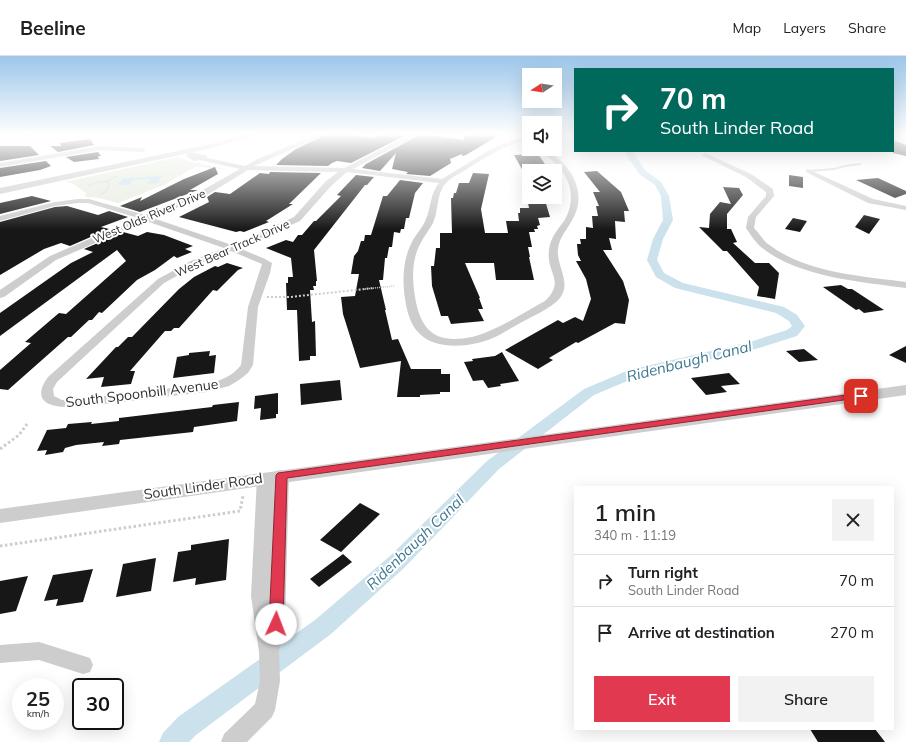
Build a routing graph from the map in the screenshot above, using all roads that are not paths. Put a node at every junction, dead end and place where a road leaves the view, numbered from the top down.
1 (125, 166) edge
2 (236, 166) edge
3 (249, 166) edge
4 (353, 166) edge
5 (467, 166) edge
6 (562, 166) edge
7 (728, 166) edge
8 (846, 166) edge
9 (245, 168) junction
10 (345, 170) junction
11 (808, 171) joint
12 (444, 181) junction
13 (0, 191) edge
14 (906, 208) edge
15 (144, 218) junction
16 (0, 219) edge
17 (230, 248) junction
18 (906, 285) edge
19 (0, 294) edge
20 (906, 390) edge
21 (48, 398) joint
22 (273, 476) junction
23 (0, 516) edge
24 (0, 654) edge
25 (83, 665) dead end
26 (232, 742) edge

1 - 13 street
2 - 9 street
3 - 9 street, West Olds River Drive
4 - 10 street, West Bear Track Drive
5 - 12 street
6 - 12 street
7 - 18 street
8 - 11 lane
9 - 10 street
9 - 15 street, West Olds River Drive
10 - 12 street
10 - 17 street, West Bear Track Drive
11 - 14 street
15 - 16 street
15 - 17 street
15 - 19 street, West Olds River Drive
17 - 21 street, West Bear Track Drive
17 - 21 street, South Spoonbill Avenue
20 - 22 street, South Linder Road
22 - 23 street, South Linder Road
22 - 26 street
24 - 25 street

